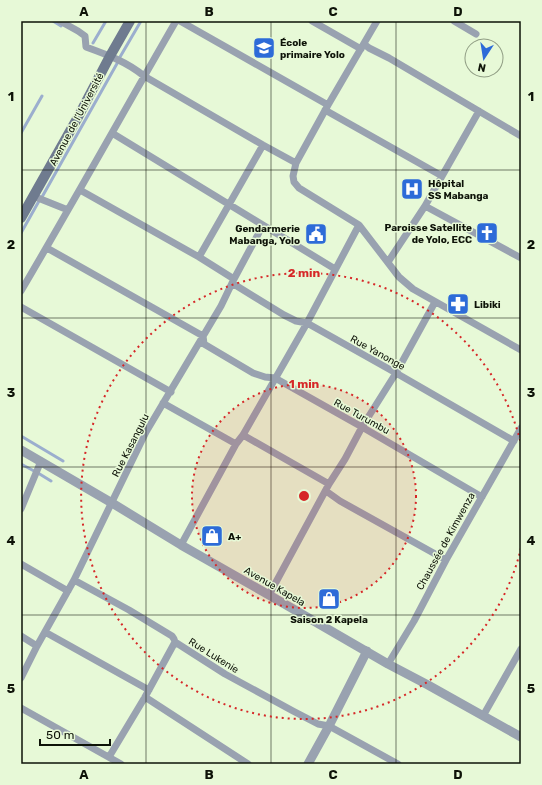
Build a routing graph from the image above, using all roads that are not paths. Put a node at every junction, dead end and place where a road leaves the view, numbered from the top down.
1 (60, 21) edge
2 (130, 21) edge
3 (176, 21) edge
4 (180, 21) edge
5 (312, 21) edge
6 (377, 21) edge
7 (454, 21) edge
8 (476, 34) dead end
9 (362, 46) junction
10 (110, 56) junction
11 (144, 76) junction
12 (326, 108) junction
13 (479, 111) junction
14 (112, 133) junction
15 (521, 136) edge
16 (263, 145) junction
17 (296, 163) junction
18 (442, 176) junction
19 (80, 190) junction
20 (34, 196) junction
21 (229, 204) junction
22 (425, 206) junction
23 (68, 210) junction
24 (21, 218) edge
25 (263, 225) junction
26 (359, 225) junction
27 (47, 248) junction
28 (199, 257) junction
29 (521, 258) edge
30 (388, 262) junction
31 (336, 269) junction
32 (233, 281) junction
33 (21, 291) edge
34 (435, 302) junction
35 (21, 307) edge
36 (306, 323) junction
37 (203, 336) junction
38 (521, 350) edge
39 (396, 373) junction
40 (275, 378) junction
41 (171, 392) junction
42 (163, 403) junction
43 (362, 427) junction
44 (521, 428) edge
45 (243, 435) junction
46 (514, 441) junction
47 (236, 444) junction
48 (21, 450) edge
49 (41, 461) junction
50 (327, 487) junction
51 (482, 497) junction
52 (112, 503) junction
53 (21, 509) edge
54 (181, 545) junction
55 (446, 560) junction
56 (21, 564) edge
57 (74, 580) junction
58 (68, 591) junction
59 (269, 595) junction
60 (45, 632) junction
61 (21, 636) edge
62 (175, 642) junction
63 (37, 646) junction
64 (521, 649) edge
65 (367, 651) junction
66 (388, 664) junction
67 (21, 678) edge
68 (147, 694) junction
69 (21, 708) edge
70 (483, 716) junction
71 (329, 726) junction
72 (521, 737) edge
73 (109, 757) junction
74 (121, 764) edge
75 (248, 764) edge
76 (308, 764) edge
77 (398, 764) edge

1 - 10 street
2 - 10 main road, Avenue de l’Université
3 - 11 street
4 - 12 street
5 - 9 street
6 - 9 street
7 - 8 street
9 - 12 street
9 - 13 street
10 - 11 street
10 - 20 main road, Avenue de l’Université
11 - 14 street
11 - 16 street
12 - 17 street
12 - 18 street
13 - 15 street
13 - 18 street
14 - 19 street
14 - 21 street
16 - 17 street
16 - 21 street
17 - 26 street
18 - 22 street
19 - 23 street
19 - 28 street, Rue Yanonge
20 - 23 street
20 - 24 main road, Avenue de l’Université
21 - 25 street
21 - 28 street
22 - 29 street
22 - 30 street
23 - 27 street
25 - 31 street
25 - 32 street, Rue Kasangulu
26 - 30 street
26 - 31 street
27 - 33 street
27 - 37 street, Rue Turumbu
28 - 32 street, Rue Yanonge
30 - 34 street
31 - 36 street
32 - 36 street, Rue Yanonge
32 - 37 street, Rue Kasangulu
34 - 38 street
34 - 39 street
35 - 41 street
36 - 39 street, Rue Yanonge
36 - 40 street
37 - 40 street, Rue Turumbu
37 - 41 street, Rue Kasangulu
39 - 43 street
39 - 46 street, Rue Yanonge
40 - 43 street, Rue Turumbu
40 - 45 street
41 - 42 street, Rue Kasangulu
42 - 47 street
42 - 52 street, Rue Kasangulu
43 - 50 street
43 - 51 street, Rue Turumbu
44 - 46 street, Chaussée de Kimwenza
45 - 47 street
45 - 50 street
46 - 51 street, Chaussée de Kimwenza
47 - 54 street
48 - 49 street, Avenue Kapela
49 - 52 street, Avenue Kapela
49 - 53 street
50 - 55 street
50 - 59 street
51 - 55 street, Chaussée de Kimwenza
52 - 54 street, Avenue Kapela
52 - 57 street, Rue Kasangulu
54 - 59 street, Avenue Kapela
55 - 66 street, Chaussée de Kimwenza
56 - 58 street
57 - 58 street, Rue Kasangulu
57 - 62 street, Rue Lukenie
58 - 60 street, Rue Kasangulu
59 - 65 street, Avenue Kapela
60 - 63 street, Rue Kasangulu
60 - 68 street
61 - 63 street
62 - 68 street
62 - 71 street, Rue Lukenie
63 - 67 street, Rue Kasangulu
64 - 70 street
65 - 66 street, Avenue Kapela
65 - 71 street
66 - 70 street, Avenue Kapela
68 - 73 street
68 - 75 street
69 - 73 street
70 - 72 street, Avenue Kapela
71 - 76 street
71 - 77 street, Rue Lukenie
73 - 74 street

